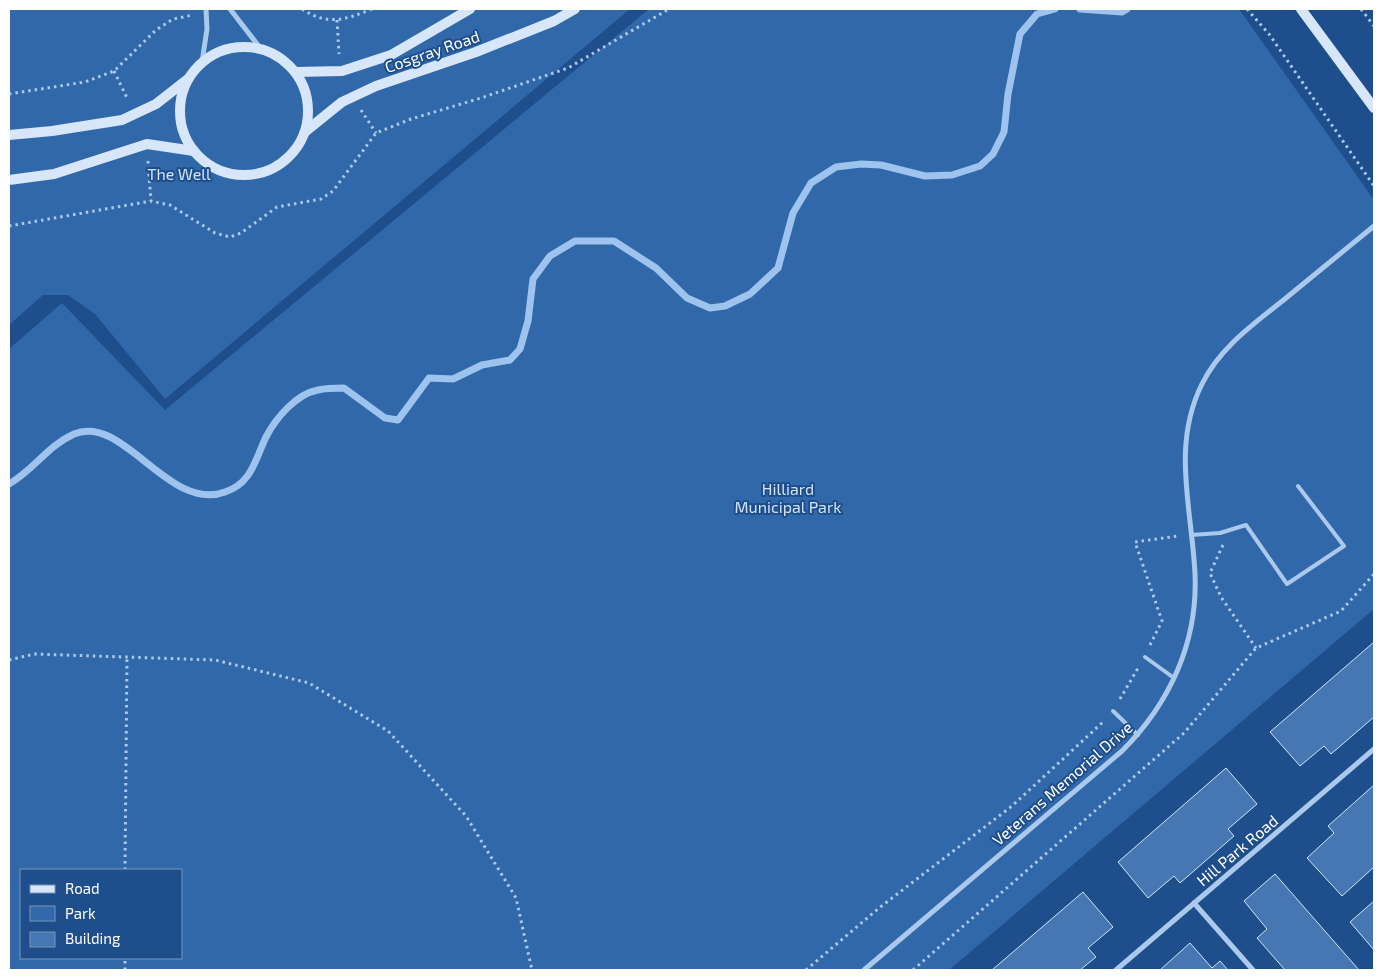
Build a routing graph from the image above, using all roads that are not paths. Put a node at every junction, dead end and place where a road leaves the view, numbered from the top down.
1 (206, 9) edge
2 (230, 9) edge
3 (470, 9) edge
4 (575, 9) edge
5 (1301, 10) edge
6 (261, 49) junction
7 (202, 62) junction
8 (296, 72) junction
9 (189, 79) junction
10 (1374, 108) edge
11 (306, 131) junction
12 (9, 135) edge
13 (194, 151) junction
14 (9, 180) edge
15 (1374, 226) edge
16 (1298, 486) dead end
17 (1191, 534) junction
18 (1144, 657) road end
19 (1174, 678) junction
20 (1113, 712) road end
21 (1138, 735) junction
22 (1374, 749) edge
23 (1194, 903) junction
24 (864, 970) edge
25 (1116, 970) edge
26 (1253, 970) edge

1 - 7 street
2 - 6 street
3 - 8 main road, Cosgray Road
4 - 11 main road, Cosgray Road
5 - 10 main road
6 - 7 main road, Cosgray Road
6 - 8 main road, Cosgray Road
7 - 9 main road, Cosgray Road
8 - 11 main road, Cosgray Road
9 - 12 main road, Cosgray Road
9 - 13 main road, Cosgray Road
11 - 13 main road, Cosgray Road
13 - 14 main road, Cosgray Road
15 - 17 street, Veterans Memorial Drive
16 - 17 lane
17 - 19 street, Veterans Memorial Drive
18 - 19 lane
19 - 21 street, Veterans Memorial Drive
20 - 21 lane
21 - 24 street, Veterans Memorial Drive
22 - 23 street, Hill Park Road
23 - 25 street, Hill Park Road
23 - 26 street

